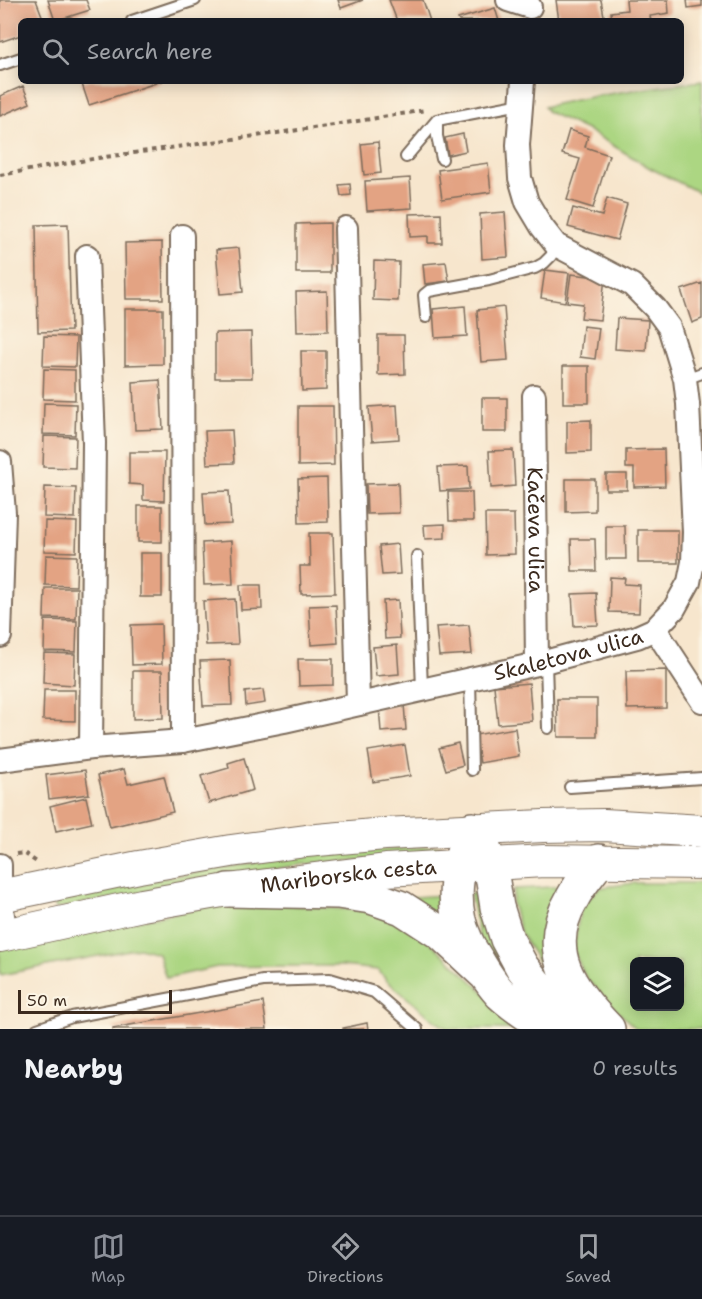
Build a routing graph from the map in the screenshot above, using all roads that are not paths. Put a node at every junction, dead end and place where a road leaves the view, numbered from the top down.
1 (195, 0) edge
2 (508, 0) edge
3 (530, 9) edge
4 (141, 18) edge
5 (18, 59) edge
6 (0, 65) edge
7 (523, 84) edge
8 (521, 104) junction
9 (437, 120) junction
10 (406, 157) dead end
11 (442, 159) dead end
12 (346, 228) dead end
13 (182, 236) dead end
14 (556, 245) junction
15 (87, 256) dead end
16 (426, 317) dead end
17 (694, 376) edge
18 (534, 396) dead end
19 (0, 462) edge
20 (417, 556) dead end
21 (655, 629) junction
22 (0, 636) edge
23 (541, 663) junction
24 (471, 678) junction
25 (422, 689) junction
26 (702, 701) edge
27 (358, 704) junction
28 (548, 728) dead end
29 (183, 741) junction
30 (91, 748) junction
31 (0, 760) edge
32 (472, 770) dead end
33 (702, 778) edge
34 (570, 787) dead end
35 (472, 829) junction
36 (702, 831) edge
37 (599, 861) junction
38 (702, 863) edge
39 (474, 864) junction
40 (0, 865) edge
41 (228, 890) junction
42 (0, 896) edge
43 (3, 936) edge
44 (484, 973) junction
45 (37, 1029) edge
46 (417, 1029) edge
47 (550, 1029) edge
48 (571, 1029) edge
49 (608, 1029) edge

1 - 4 lane
2 - 3 street
5 - 6 lane
7 - 8 street, Skaletova ulica
8 - 9 lane
8 - 14 street, Skaletova ulica
9 - 10 lane
9 - 11 lane
12 - 27 street
13 - 29 street
14 - 16 lane
14 - 17 street, Skaletova ulica
15 - 30 street
17 - 21 street, Skaletova ulica
18 - 23 street, Kačeva ulica
19 - 22 street
20 - 25 lane
21 - 23 street, Skaletova ulica
21 - 26 street
23 - 24 street, Skaletova ulica
23 - 28 lane
24 - 25 street, Skaletova ulica
24 - 32 lane
25 - 27 street, Skaletova ulica
27 - 29 street, Skaletova ulica
29 - 30 street, Skaletova ulica
30 - 31 street, Skaletova ulica
33 - 34 lane
35 - 36 main road, Mariborska cesta
35 - 39 highway
35 - 42 main road, Mariborska cesta
37 - 38 main road, Mariborska cesta
37 - 39 main road, Mariborska cesta
37 - 49 highway
39 - 41 main road, Mariborska cesta
39 - 44 highway
39 - 48 highway
40 - 42 street
41 - 43 main road, Mariborska cesta
41 - 44 highway
42 - 43 street
44 - 47 highway
45 - 46 lane

